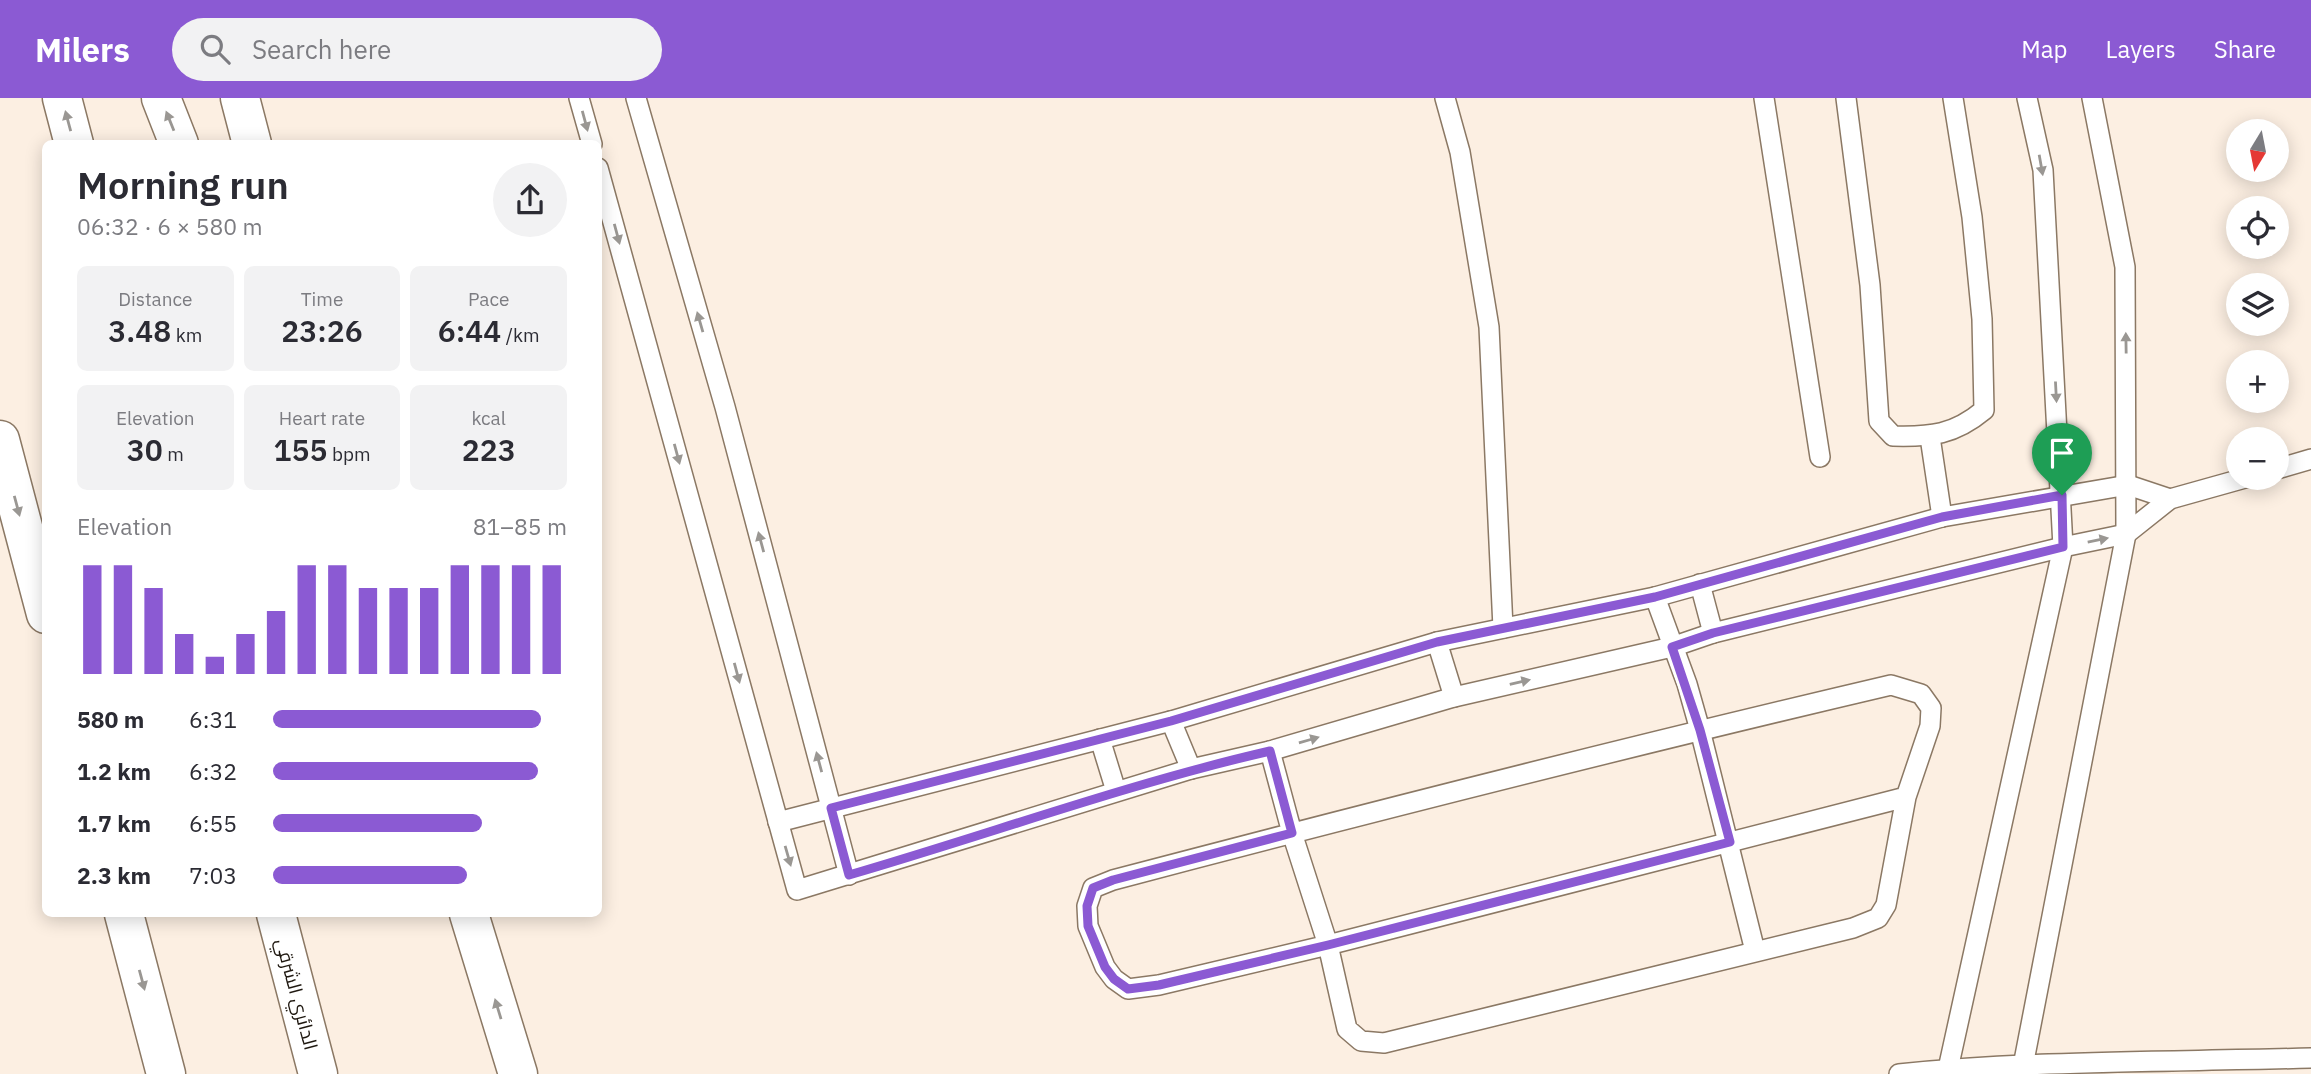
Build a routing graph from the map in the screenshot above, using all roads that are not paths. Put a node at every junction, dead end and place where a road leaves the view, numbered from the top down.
1 (62, 98) edge
2 (161, 98) edge
3 (240, 98) edge
4 (579, 98) edge
5 (636, 98) edge
6 (1445, 98) edge
7 (1764, 98) edge
8 (1846, 98) edge
9 (1953, 98) edge
10 (2027, 98) edge
11 (2092, 98) edge
12 (73, 140) edge
13 (177, 140) edge
14 (252, 140) edge
15 (591, 140) edge
16 (602, 184) edge
17 (1930, 437) junction
18 (0, 440) edge
19 (1820, 457) dead end
20 (2311, 459) edge
21 (2289, 465) edge
22 (2226, 483) edge
23 (2127, 485) junction
24 (2062, 495) junction
25 (2170, 499) junction
26 (1942, 517) junction
27 (2126, 534) junction
28 (2063, 547) junction
29 (1700, 584) junction
30 (1655, 597) junction
31 (42, 599) edge
32 (1503, 628) junction
33 (1713, 633) junction
34 (1437, 642) junction
35 (1672, 647) junction
36 (1454, 697) junction
37 (1171, 721) junction
38 (1700, 730) junction
39 (1100, 739) junction
40 (1270, 751) junction
41 (1191, 769) junction
42 (1116, 791) junction
43 (1906, 797) junction
44 (831, 808) junction
45 (778, 822) junction
46 (1292, 833) junction
47 (1730, 842) junction
48 (849, 875) junction
49 (125, 917) edge
50 (277, 917) edge
51 (470, 917) edge
52 (1328, 945) junction
53 (1755, 951) junction
54 (2311, 1058) edge
55 (1948, 1069) junction
56 (2019, 1070) edge
57 (166, 1074) edge
58 (318, 1074) edge
59 (518, 1074) edge
60 (1899, 1074) edge

12 -> 1 main road
13 -> 2 main road
3 - 14 main road
4 -> 15 lane
44 -> 5 lane
6 - 32 lane
7 - 19 lane
8 - 17 lane
9 - 17 lane
10 -> 24 lane
23 -> 11 lane
16 -> 45 lane
17 - 26 lane
18 -> 31 main road
20 - 21 lane
22 - 25 lane
23 - 24 lane
23 - 25 lane
23 - 27 lane
24 - 26 lane
24 - 28 lane
25 - 27 lane
26 - 29 lane
28 -> 27 lane
27 - 56 lane
28 - 33 lane
28 - 55 lane
29 - 30 lane
29 - 33 lane
30 - 32 lane
30 - 35 lane
32 - 34 lane
33 - 35 lane
34 - 36 lane
34 - 37 lane
36 -> 35 lane
35 - 38 lane
40 -> 36 lane
37 - 39 lane
37 - 41 lane
38 - 43 lane
38 - 46 lane
38 - 47 lane
39 - 42 lane
39 - 44 lane
40 - 41 lane
40 - 46 lane
41 - 42 lane
42 - 48 lane
43 - 47 lane
43 - 53 lane
44 - 45 lane
44 - 48 lane
45 -> 48 lane
46 - 52 lane
46 - 52 lane
47 - 52 lane
47 - 53 lane
49 -> 57 main road
50 - 58 main road, الدائري الشرقي
59 -> 51 main road
52 - 53 lane
54 - 56 lane
55 - 56 lane
55 - 60 lane

